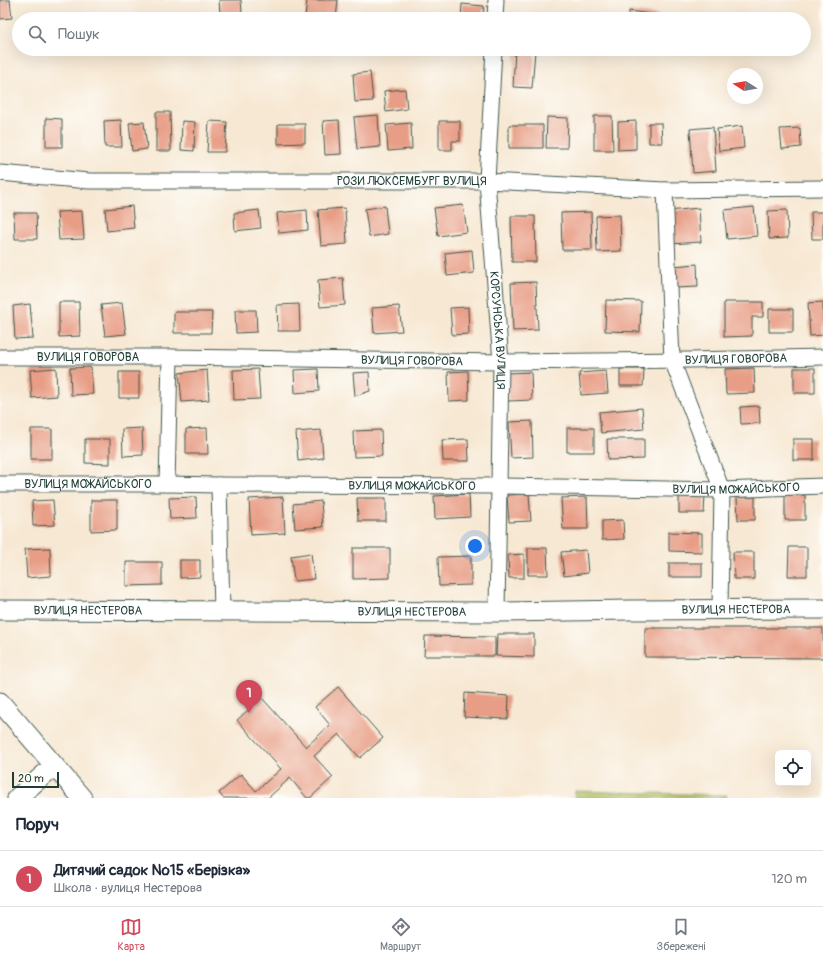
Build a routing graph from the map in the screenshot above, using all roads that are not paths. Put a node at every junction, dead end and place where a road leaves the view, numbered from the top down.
1 (496, 0) edge
2 (495, 12) edge
3 (494, 56) edge
4 (0, 173) edge
5 (487, 181) junction
6 (823, 188) edge
7 (665, 190) junction
8 (0, 356) edge
9 (170, 357) junction
10 (823, 357) edge
11 (672, 360) junction
12 (501, 362) junction
13 (0, 484) edge
14 (167, 484) junction
15 (219, 485) junction
16 (499, 486) junction
17 (823, 486) edge
18 (722, 490) junction
19 (823, 609) edge
20 (0, 610) edge
21 (720, 610) junction
22 (222, 611) junction
23 (497, 612) junction
24 (0, 702) edge
25 (54, 766) junction
26 (17, 798) edge
27 (82, 798) edge

1 - 2 street
3 - 5 street, КОРСУНСЬКА ВУЛИЦЯ
4 - 5 street, РОЗИ ЛЮКСЕМБУРГ ВУЛИЦЯ
5 - 7 street, РОЗИ ЛЮКСЕМБУРГ ВУЛИЦЯ
5 - 12 street, КОРСУНСЬКА ВУЛИЦЯ
6 - 7 street, РОЗИ ЛЮКСЕМБУРГ ВУЛИЦЯ
7 - 11 street
8 - 9 street, ВУЛИЦЯ ГОВОРОВА
9 - 12 street, ВУЛИЦЯ ГОВОРОВА
9 - 14 street
10 - 11 street, ВУЛИЦЯ ГОВОРОВА
11 - 12 street, ВУЛИЦЯ ГОВОРОВА
11 - 18 street
12 - 16 street, КОРСУНСЬКА ВУЛИЦЯ
13 - 14 street, ВУЛИЦЯ МОЖАЙСЬКОГО
14 - 15 street, ВУЛИЦЯ МОЖАЙСЬКОГО
15 - 16 street, ВУЛИЦЯ МОЖАЙСЬКОГО
15 - 22 street
16 - 18 street, ВУЛИЦЯ МОЖАЙСЬКОГО
16 - 23 street, КОРСУНСЬКА ВУЛИЦЯ
17 - 18 street, ВУЛИЦЯ МОЖАЙСЬКОГО
18 - 21 street
19 - 21 street, ВУЛИЦЯ НЕСТЕРОВА
20 - 22 street, ВУЛИЦЯ НЕСТЕРОВА
21 - 23 street, ВУЛИЦЯ НЕСТЕРОВА
22 - 23 street, ВУЛИЦЯ НЕСТЕРОВА
24 - 25 street
25 - 26 street
25 - 27 street

